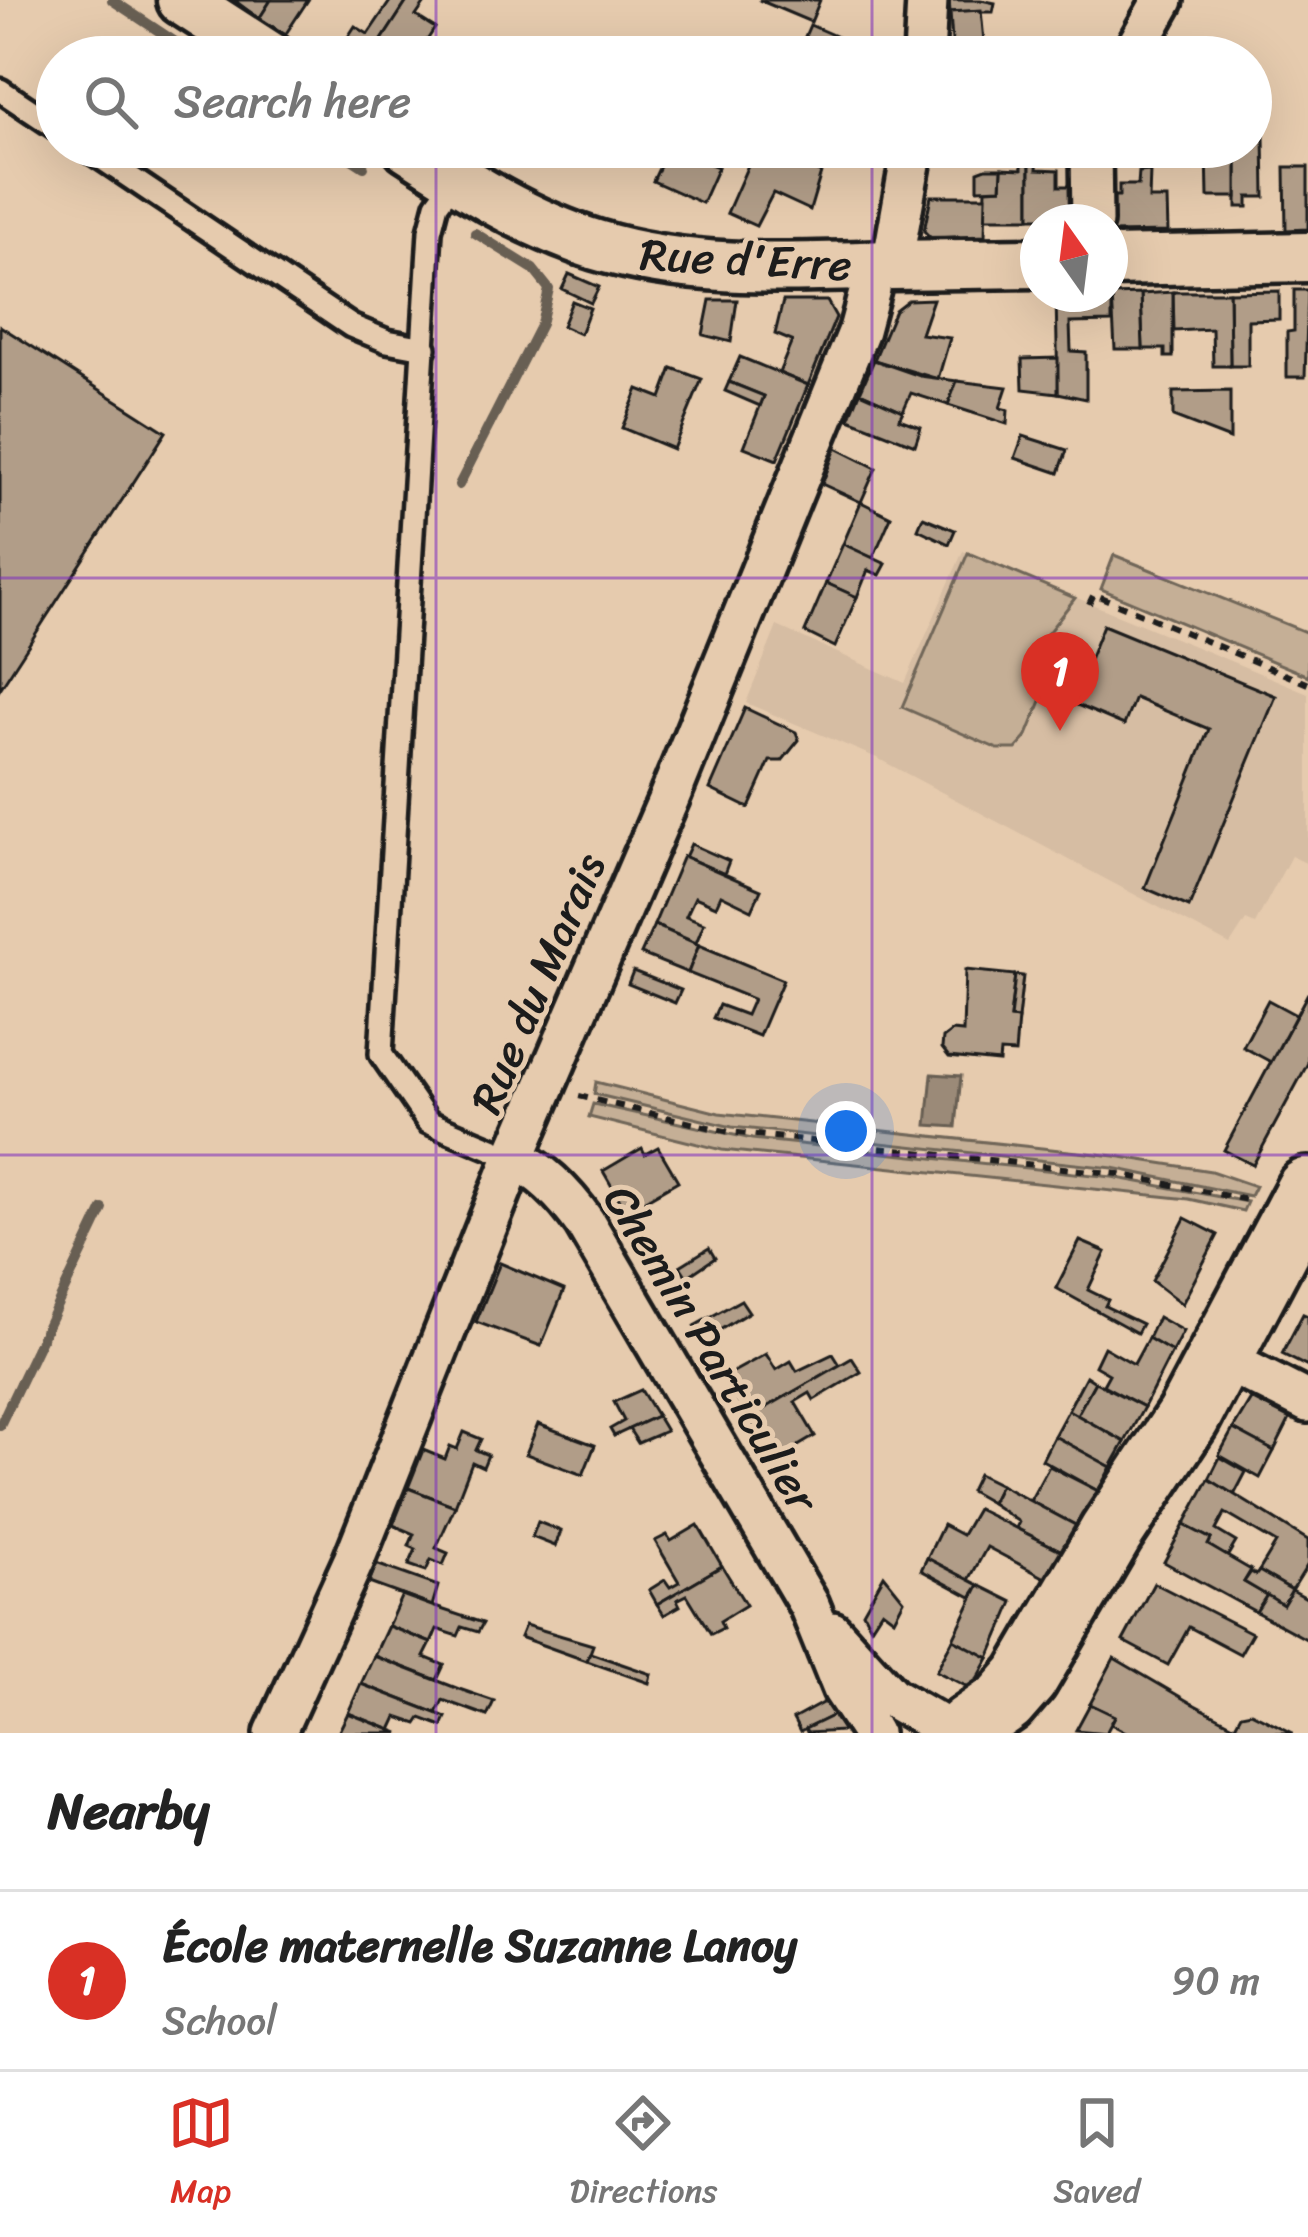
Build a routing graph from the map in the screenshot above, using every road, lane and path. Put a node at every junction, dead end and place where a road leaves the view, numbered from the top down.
1 (182, 0) edge
2 (927, 0) edge
3 (1163, 0) edge
4 (238, 36) edge
5 (925, 36) edge
6 (1143, 36) edge
7 (0, 90) edge
8 (36, 114) edge
9 (116, 168) edge
10 (440, 168) edge
11 (908, 168) edge
12 (1091, 168) edge
13 (455, 178) junction
14 (1092, 204) edge
15 (1308, 257) edge
16 (1128, 261) edge
17 (1020, 263) edge
18 (882, 266) junction
19 (425, 349) junction
20 (1089, 604) dead end
21 (1308, 684) edge
22 (545, 1085) junction
23 (514, 1158) junction
24 (1302, 1203) edge
25 (1221, 1358) junction
26 (1308, 1402) edge
27 (1188, 1417) junction
28 (809, 1605) junction
29 (962, 1731) edge
30 (275, 1733) edge
31 (872, 1733) edge
32 (1033, 1733) edge

1 - 4 street
2 - 5 street
3 - 6 street
7 - 8 lane
9 - 19 lane
10 - 13 street, Rue d'Erre
11 - 18 street, Rue du Marais
12 - 14 street
13 - 18 street, Rue d'Erre
13 - 19 lane
15 - 16 street
17 - 18 street, Rue d'Erre
18 - 22 street, Rue du Marais
19 - 23 lane
20 - 21 path
22 - 23 street, Rue du Marais
22 - 24 path
23 - 28 street, Chemin Particulier
23 - 30 street, Rue du Marais
24 - 25 main road
25 - 26 street
25 - 27 main road
27 - 29 main road
27 - 32 main road
28 - 29 street, Chemin Particulier
28 - 31 street, Chemin Particulier

